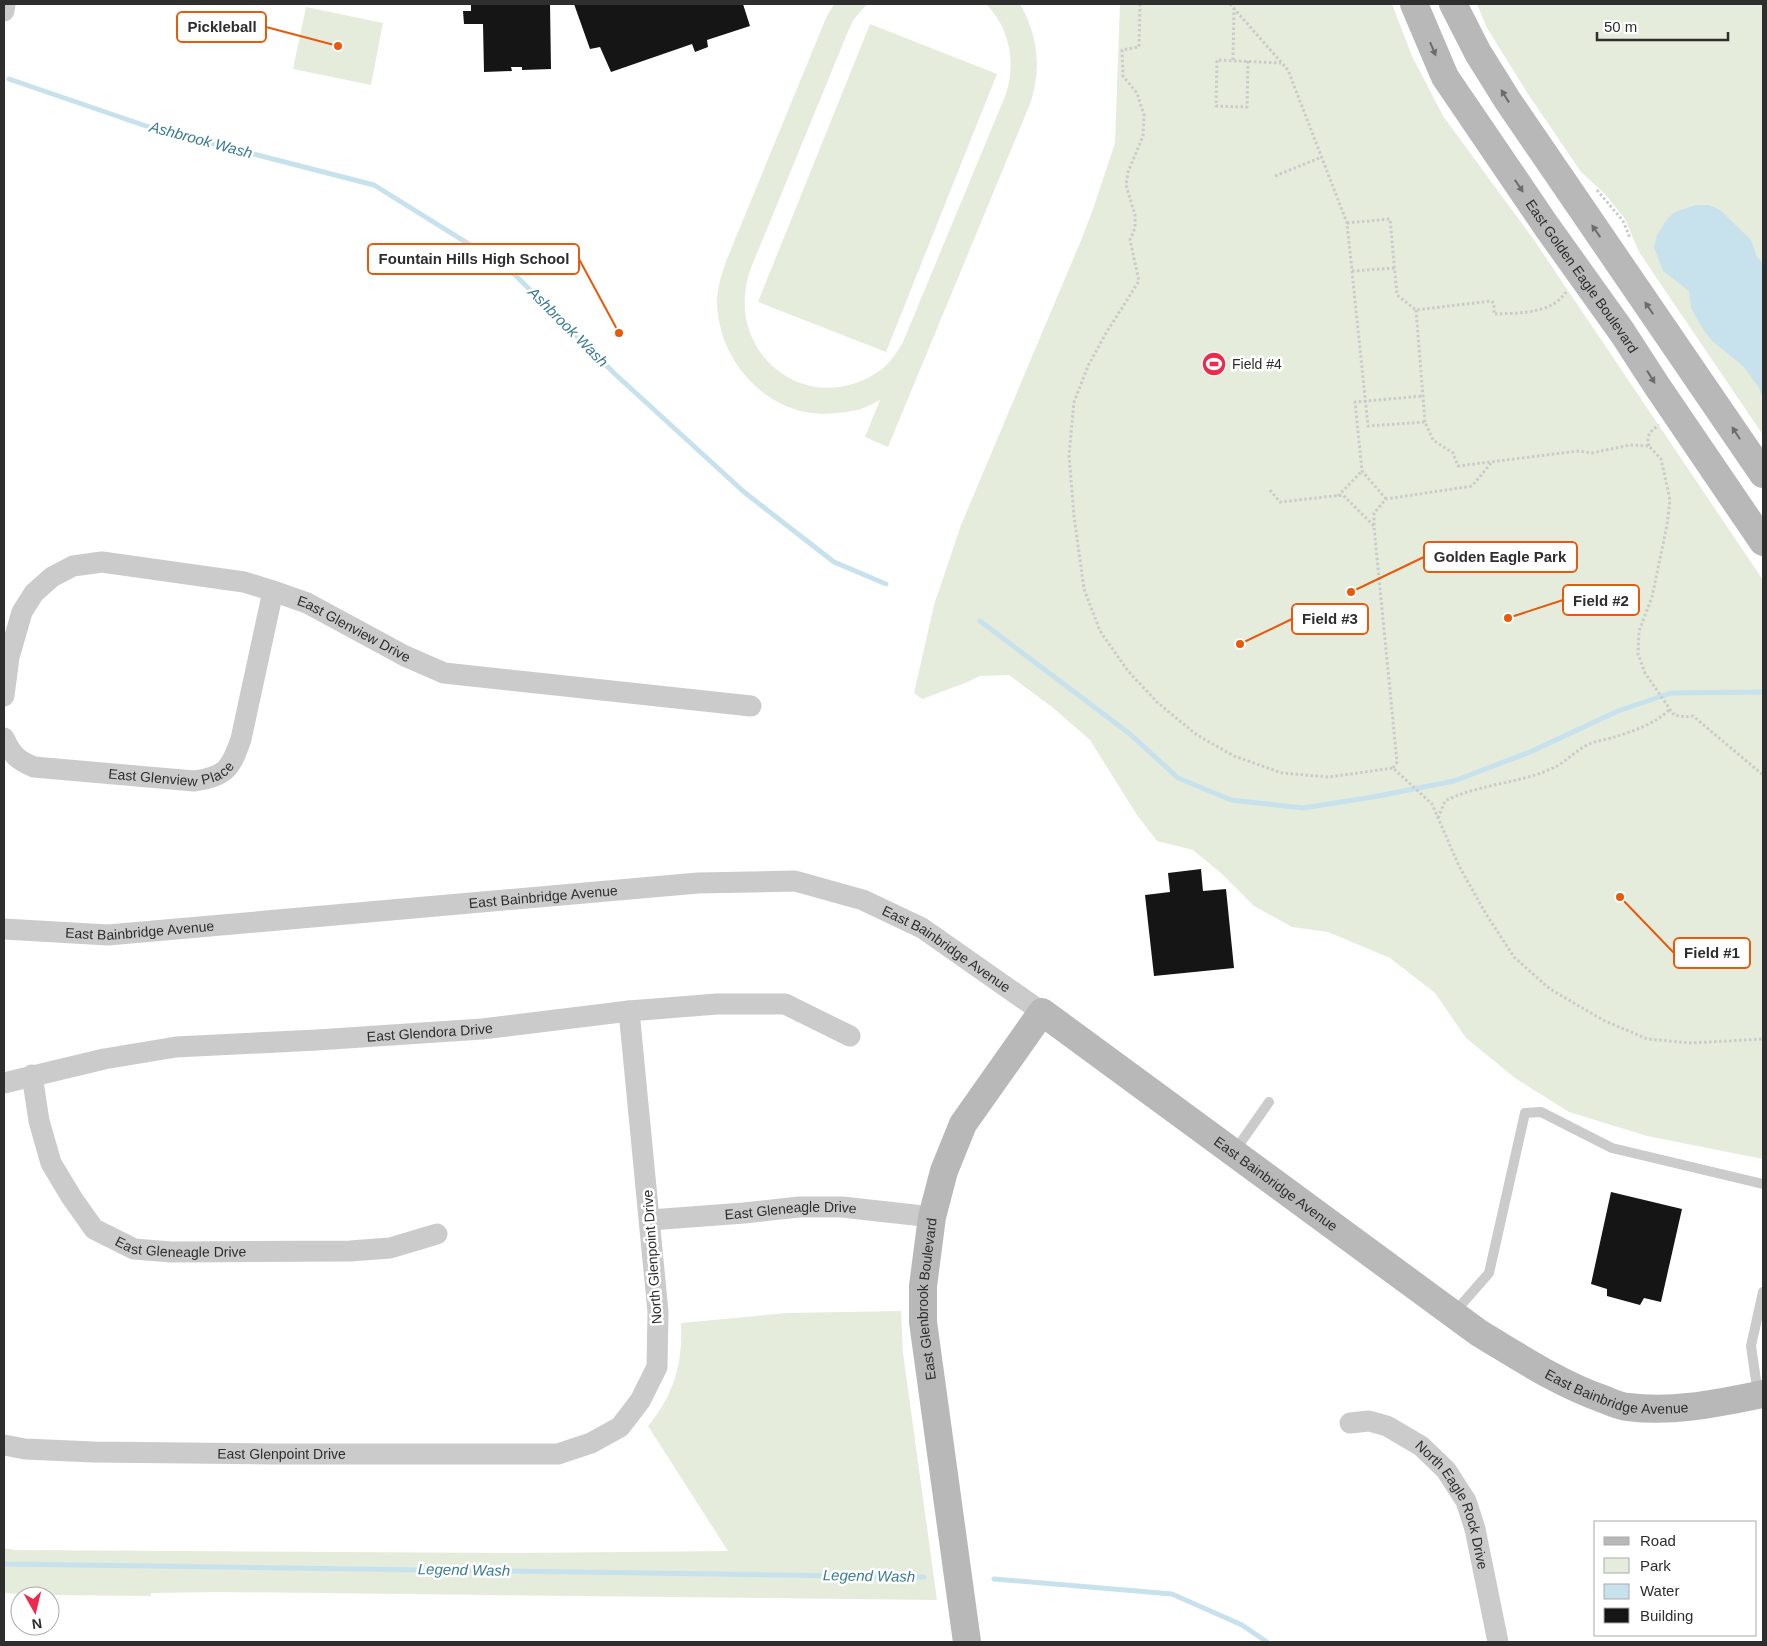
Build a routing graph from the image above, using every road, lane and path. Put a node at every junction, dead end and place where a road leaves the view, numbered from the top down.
1 (5, 4) edge
2 (1140, 4) edge
3 (1230, 4) edge
4 (1414, 4) edge
5 (1453, 4) edge
6 (1234, 8) junction
7 (4, 11) edge
8 (1233, 60) junction
9 (1248, 61) junction
10 (1282, 63) junction
11 (1322, 157) junction
12 (1275, 176) dead end
13 (1348, 223) junction
14 (1395, 268) junction
15 (1352, 271) junction
16 (1566, 289) dead end
17 (1416, 310) junction
18 (1423, 396) junction
19 (1365, 400) junction
20 (1425, 422) junction
21 (1662, 423) dead end
22 (1649, 446) junction
23 (1492, 462) junction
24 (1362, 472) junction
25 (1763, 474) edge
26 (1270, 490) dead end
27 (1338, 496) junction
28 (1386, 499) junction
29 (1374, 527) junction
30 (1763, 542) edge
31 (273, 591) junction
32 (6, 656) edge
33 (4, 684) edge
34 (751, 706) dead end
35 (1669, 710) junction
36 (4, 738) edge
37 (1393, 768) junction
38 (1763, 776) edge
39 (1438, 818) junction
40 (4, 929) edge
41 (629, 1011) junction
42 (1042, 1012) junction
43 (850, 1036) dead end
44 (1763, 1039) edge
45 (32, 1076) junction
46 (4, 1083) edge
47 (1269, 1102) dead end
48 (1233, 1153) junction
49 (1763, 1184) edge
50 (932, 1217) junction
51 (650, 1220) junction
52 (436, 1234) dead end
53 (1763, 1292) edge
54 (1454, 1314) junction
55 (1761, 1395) edge
56 (1350, 1423) dead end
57 (4, 1446) edge
58 (558, 1454) joint
59 (966, 1642) edge
60 (1498, 1642) edge

1 - 7 street
2 - 37 path
3 - 6 path
4 -> 30 street, East Golden Eagle Boulevard
25 -> 5 street
6 - 8 path
6 - 10 path
8 - 9 path
8 - 9 path
9 - 10 path
10 - 11 path
11 - 12 path
11 - 13 path
13 - 14 path
13 - 15 path
14 - 15 path
14 - 17 path
15 - 19 path
16 - 17 path
17 - 18 path
18 - 19 path
18 - 20 path
19 - 20 path
19 - 24 path
20 - 23 path
21 - 22 path
22 - 23 path
22 - 35 path
23 - 28 path
24 - 27 path
24 - 28 path
26 - 27 path
27 - 29 path
28 - 29 path
29 - 37 path
31 - 32 street, East Glenview Drive
31 - 34 street, East Glenview Drive
31 - 36 street, East Glenview Place
32 - 33 street
35 - 38 path
35 - 39 path
37 - 39 path
39 - 44 path
40 - 42 street, East Bainbridge Avenue
41 - 43 street, East Glendora Drive
41 - 45 street, East Glendora Drive
41 - 51 street, North Glenpoint Drive
42 - 48 street, East Bainbridge Avenue
42 - 50 street, East Glenbrook Boulevard
45 - 46 street, East Glendora Drive
45 - 52 street, East Gleneagle Drive
47 - 48 lane
48 - 54 street, East Bainbridge Avenue
49 - 54 lane
50 - 51 street, East Gleneagle Drive
50 - 59 street, East Glenbrook Boulevard
51 - 58 street, North Glenpoint Drive
53 - 55 lane
54 - 55 street, East Bainbridge Avenue
56 - 60 street, North Eagle Rock Drive
57 - 58 street, East Glenpoint Drive

